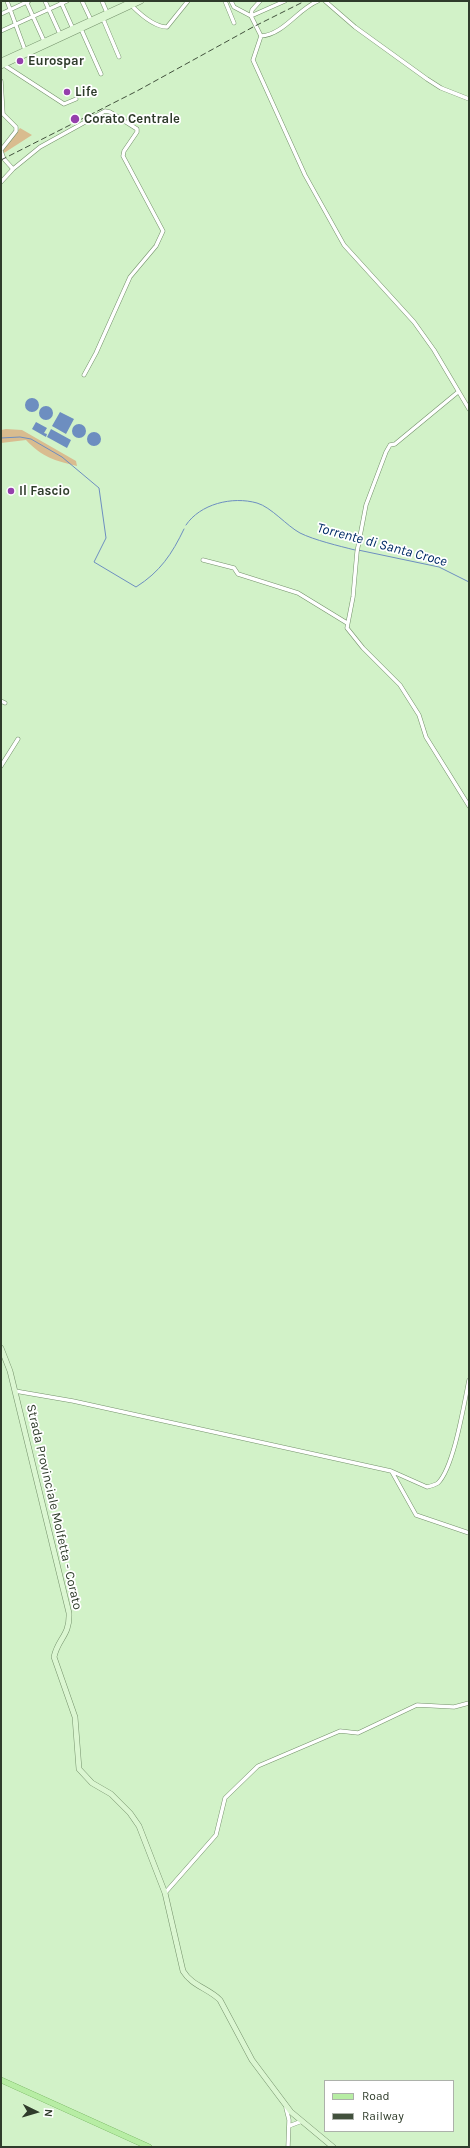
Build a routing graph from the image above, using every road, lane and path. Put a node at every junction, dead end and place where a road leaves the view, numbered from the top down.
1 (7, 1) edge
2 (27, 1) edge
3 (45, 1) edge
4 (67, 1) edge
5 (82, 1) edge
6 (102, 1) edge
7 (141, 1) edge
8 (188, 1) edge
9 (225, 1) edge
10 (231, 1) edge
11 (260, 1) edge
12 (285, 1) edge
13 (318, 1) edge
14 (325, 1) edge
15 (61, 2) edge
16 (132, 3) edge
17 (49, 9) junction
18 (9, 11) junction
19 (1, 14) edge
20 (108, 14) junction
21 (251, 16) junction
22 (33, 17) junction
23 (103, 19) junction
24 (91, 20) junction
25 (234, 23) dead end
26 (14, 25) junction
27 (81, 29) junction
28 (73, 30) junction
29 (1, 31) edge
30 (60, 34) junction
31 (261, 36) junction
32 (44, 41) junction
33 (25, 50) junction
34 (119, 57) dead end
35 (2, 64) edge
36 (101, 74) dead end
37 (1, 81) edge
38 (1, 90) edge
39 (76, 99) dead end
40 (469, 99) edge
41 (1, 150) edge
42 (13, 169) junction
43 (1, 182) edge
44 (84, 375) dead end
45 (458, 392) junction
46 (469, 409) edge
47 (203, 560) dead end
48 (348, 623) junction
49 (18, 738) dead end
50 (1, 766) edge
51 (469, 806) edge
52 (1, 1348) edge
53 (469, 1380) edge
54 (15, 1391) junction
55 (391, 1471) junction
56 (469, 1533) edge
57 (469, 1703) edge
58 (165, 1893) junction
59 (1, 2080) edge
60 (286, 2104) junction
61 (302, 2122) junction
62 (289, 2126) junction
63 (149, 2147) edge
64 (288, 2147) edge
65 (333, 2147) edge

1 - 18 street
2 - 18 street
2 - 22 street
3 - 17 street
4 - 15 street
5 - 24 street
6 - 20 street
7 - 16 street
8 - 16 street
9 - 25 street
10 - 21 street
11 - 21 street
12 - 21 street
13 - 31 street
14 - 40 street
15 - 17 street
15 - 28 street
16 - 20 street
17 - 22 street
17 - 30 street
18 - 19 street
18 - 26 street
20 - 23 street
20 - 24 street
21 - 31 street
22 - 26 street
22 - 32 street
23 - 27 street
23 - 34 street
24 - 28 street
26 - 29 street
26 - 33 street
27 - 28 street
27 - 36 street
28 - 30 street
28 - 35 street
30 - 32 street
31 - 45 street
32 - 33 street
33 - 35 street
35 - 39 street
37 - 38 street
38 - 41 street
41 - 42 street
42 - 43 street
42 - 44 street
45 - 46 street
45 - 48 street
47 - 48 street
48 - 51 street
49 - 50 street
52 - 54 street, Strada Provinciale Molfetta - Corato
53 - 55 street
54 - 55 street
54 - 58 street, Strada Provinciale Molfetta - Corato
55 - 56 street
57 - 58 street
58 - 60 street, Strada Provinciale Molfetta - Corato
59 - 63 main road
60 - 61 street, Strada Provinciale Molfetta - Corato
60 - 62 street
61 - 62 street
61 - 65 street, Strada Provinciale Molfetta - Corato
62 - 64 street

